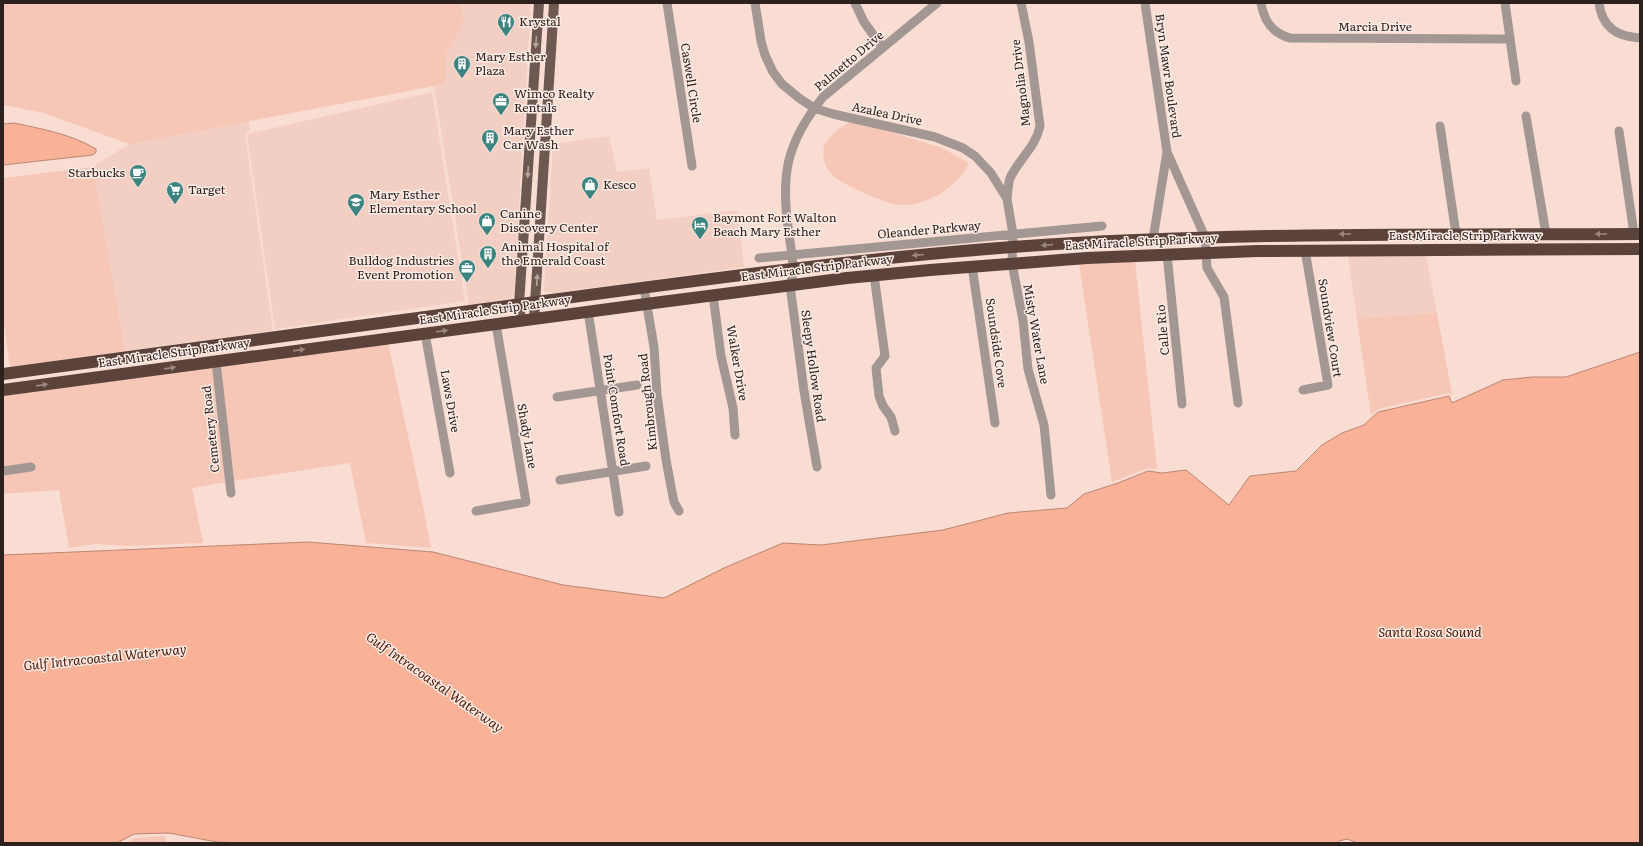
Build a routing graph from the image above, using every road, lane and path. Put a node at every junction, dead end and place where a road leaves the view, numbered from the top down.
1 (539, 3) edge
2 (554, 3) edge
3 (667, 3) edge
4 (755, 3) edge
5 (856, 3) edge
6 (937, 3) edge
7 (1021, 3) edge
8 (1145, 3) edge
9 (1261, 3) edge
10 (1505, 3) edge
11 (1599, 3) edge
12 (1640, 38) edge
13 (1510, 39) junction
14 (882, 47) junction
15 (1516, 81) dead end
16 (814, 108) junction
17 (1526, 116) dead end
18 (1440, 126) dead end
19 (1619, 131) dead end
20 (1167, 152) junction
21 (692, 166) dead end
22 (1007, 199) junction
23 (1102, 226) dead end
24 (1013, 234) junction
25 (1363, 234) junction
26 (1456, 234) junction
27 (1546, 234) junction
28 (1637, 234) edge
29 (1205, 237) junction
30 (1153, 239) junction
31 (1012, 247) junction
32 (1640, 249) edge
33 (1305, 250) junction
34 (1363, 250) junction
35 (1546, 250) junction
36 (1206, 253) junction
37 (1167, 254) junction
38 (792, 255) junction
39 (759, 258) dead end
40 (1012, 263) junction
41 (972, 266) junction
42 (794, 269) junction
43 (874, 275) junction
44 (790, 285) junction
45 (644, 288) junction
46 (713, 295) junction
47 (535, 302) junction
48 (519, 304) junction
49 (646, 304) junction
50 (588, 312) junction
51 (534, 319) junction
52 (521, 321) junction
53 (496, 324) junction
54 (425, 333) junction
55 (216, 362) junction
56 (3, 374) edge
57 (637, 385) dead end
58 (3, 390) edge
59 (601, 390) junction
60 (1303, 390) dead end
61 (557, 397) dead end
62 (1238, 403) dead end
63 (1182, 404) dead end
64 (995, 423) dead end
65 (895, 431) dead end
66 (735, 436) dead end
67 (646, 466) dead end
68 (31, 467) dead end
69 (817, 467) dead end
70 (3, 471) edge
71 (613, 471) junction
72 (450, 473) dead end
73 (560, 480) dead end
74 (231, 493) dead end
75 (1051, 495) dead end
76 (476, 511) dead end
77 (679, 511) dead end
78 (619, 512) dead end

1 -> 48 main road
47 -> 2 main road
3 - 21 street, Caswell Circle
4 - 16 street, Azalea Drive
5 - 14 street
6 - 14 street, Palmetto Drive
7 - 22 street, Magnolia Drive
8 - 20 street, Bryn Mawr Boulevard
9 - 13 street, Marcia Drive
10 - 13 street
11 - 12 street
13 - 15 street
14 - 16 street, Palmetto Drive
16 - 22 street, Azalea Drive
16 - 38 street, Palmetto Drive
17 - 27 street
18 - 26 street
19 - 28 street
20 - 29 street, Bryn Mawr Boulevard
20 - 30 street, Bryn Mawr Boulevard
22 - 24 street, Azalea Drive
23 - 24 street, Oleander Parkway
24 - 31 street, Azalea Drive
24 - 38 street, Oleander Parkway
25 - 26 highway, East Miracle Strip Parkway
25 -> 29 highway, East Miracle Strip Parkway
25 - 34 highway
26 - 27 highway, East Miracle Strip Parkway
28 -> 27 highway, East Miracle Strip Parkway
27 - 35 highway
29 - 30 highway, East Miracle Strip Parkway
29 - 36 street
30 -> 31 highway, East Miracle Strip Parkway
31 - 40 street, Misty Water Lane
31 -> 42 highway, East Miracle Strip Parkway
32 - 35 highway, East Miracle Strip Parkway
33 - 34 highway, East Miracle Strip Parkway
33 - 36 highway, East Miracle Strip Parkway
33 - 60 street, Soundview Court
34 - 35 highway, East Miracle Strip Parkway
36 - 37 highway, East Miracle Strip Parkway
36 - 62 street
37 - 40 highway, East Miracle Strip Parkway
37 - 63 street, Calle Rio
38 - 39 street, Oleander Parkway
38 - 42 street, Palmetto Drive
40 - 41 highway, East Miracle Strip Parkway
40 - 75 street, Misty Water Lane
41 - 43 highway, East Miracle Strip Parkway
41 - 64 street, Soundside Cove
42 - 44 street, Sleepy Hollow Road
42 - 45 highway, East Miracle Strip Parkway
43 - 44 highway, East Miracle Strip Parkway
43 - 65 street
44 - 46 highway, East Miracle Strip Parkway
44 - 69 street, Sleepy Hollow Road
45 - 47 highway, East Miracle Strip Parkway
45 - 49 street, Kimbrough Road
46 - 49 highway, East Miracle Strip Parkway
46 - 66 street, Walker Drive
47 - 48 highway, East Miracle Strip Parkway
47 - 51 main road
48 - 52 main road
48 - 56 highway, East Miracle Strip Parkway
49 - 50 highway, East Miracle Strip Parkway
49 - 77 street, Kimbrough Road
50 - 51 highway, East Miracle Strip Parkway
50 - 59 street, Point Comfort Road
51 - 52 highway, East Miracle Strip Parkway
52 - 53 highway, East Miracle Strip Parkway
54 -> 53 highway, East Miracle Strip Parkway
53 - 76 street, Shady Lane
55 -> 54 highway, East Miracle Strip Parkway
54 - 72 street, Laws Drive
58 -> 55 highway, East Miracle Strip Parkway
55 - 74 street, Cemetery Road
57 - 59 street
59 - 61 street
59 - 71 street, Point Comfort Road
67 - 71 street
68 - 70 street
71 - 73 street
71 - 78 street, Point Comfort Road

